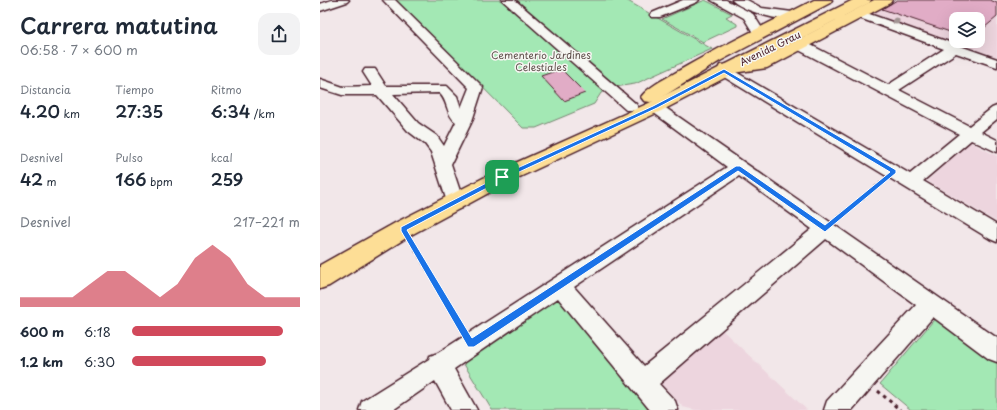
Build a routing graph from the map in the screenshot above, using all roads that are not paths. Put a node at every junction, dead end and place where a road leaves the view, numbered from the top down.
1 (343, 0) edge
2 (389, 0) edge
3 (508, 0) edge
4 (693, 0) edge
5 (717, 0) edge
6 (738, 0) edge
7 (825, 0) edge
8 (842, 0) edge
9 (864, 0) edge
10 (885, 0) edge
11 (320, 8) edge
12 (858, 14) junction
13 (656, 15) dead end
14 (792, 16) junction
15 (759, 33) junction
16 (800, 45) junction
17 (949, 46) edge
18 (954, 48) joint
19 (997, 63) edge
20 (725, 70) junction
21 (370, 72) dead end
22 (320, 83) edge
23 (382, 91) junction
24 (888, 91) junction
25 (653, 102) junction
26 (631, 107) junction
27 (997, 111) edge
28 (464, 121) junction
29 (970, 134) junction
30 (997, 147) edge
31 (443, 164) junction
32 (738, 168) junction
33 (502, 177) junction
34 (911, 182) junction
35 (455, 203) junction
36 (825, 229) junction
37 (997, 234) edge
38 (320, 278) edge
39 (560, 286) junction
40 (930, 304) junction
41 (997, 351) edge
42 (438, 364) junction
43 (643, 382) junction
44 (370, 410) edge
45 (465, 410) edge
46 (666, 410) edge
47 (836, 410) edge

1 - 11 street
2 - 28 street
3 - 26 street
4 - 13 street
5 - 15 street
6 - 14 street
7 - 14 main road
8 - 25 main road, Avenida Grau
9 - 20 main road, Avenida Grau
10 - 12 main road
12 - 16 main road
12 - 17 street
14 - 15 main road
15 - 25 main road
16 - 20 main road
16 - 24 street
18 - 19 street
18 - 24 street
20 - 25 main road, Avenida Grau
20 - 34 street
21 - 23 street
22 - 23 street
23 - 28 street
23 - 31 street
24 - 29 street
25 - 26 main road, Avenida Grau
25 - 32 street
25 - 33 main road, Avenida Grau
26 - 33 main road, Avenida Grau
27 - 29 street
28 - 31 street
29 - 30 street
29 - 34 street
31 - 35 street
32 - 36 street
32 - 39 street
33 - 35 main road, Avenida Grau
34 - 37 street
35 - 38 main road, Avenida Grau
36 - 40 street
36 - 43 street
39 - 42 street
39 - 43 street
40 - 41 street
40 - 47 street
42 - 44 street
42 - 45 street
43 - 46 street

